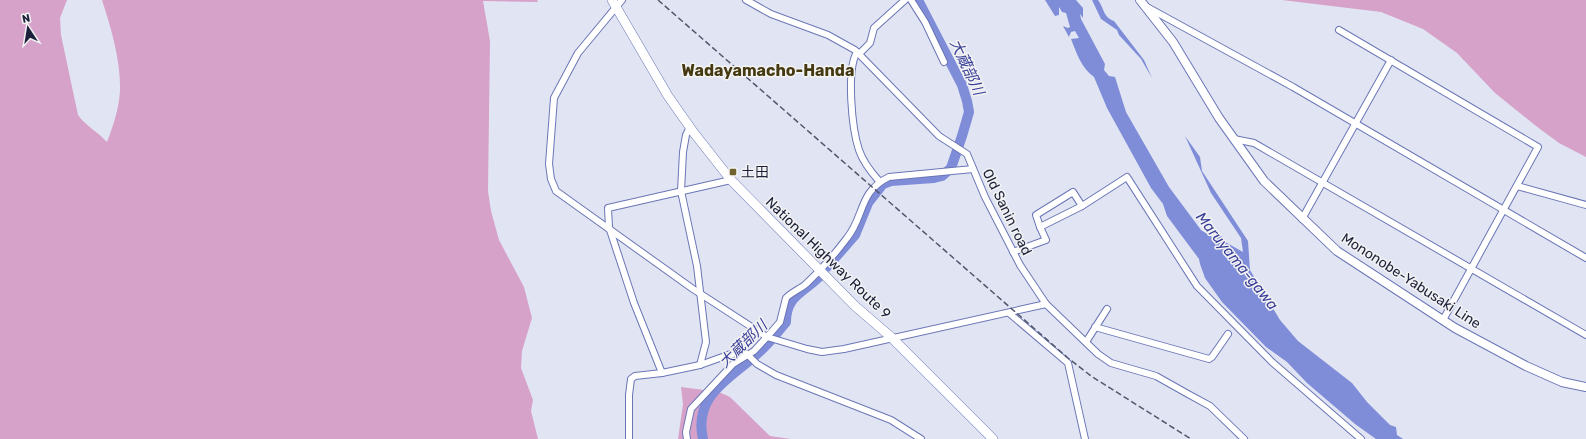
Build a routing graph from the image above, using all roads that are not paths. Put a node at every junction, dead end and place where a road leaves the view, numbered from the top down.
1 (746, 0) edge
2 (905, 0) edge
3 (911, 0) edge
4 (617, 2) edge
5 (1142, 3) edge
6 (1339, 30) dead end
7 (858, 53) junction
8 (1391, 60) junction
9 (944, 62) dead end
10 (1356, 124) junction
11 (690, 128) junction
12 (1234, 139) junction
13 (973, 169) junction
14 (731, 180) junction
15 (879, 181) junction
16 (1324, 183) junction
17 (1516, 186) junction
18 (681, 191) junction
19 (1082, 206) junction
20 (1586, 206) edge
21 (1503, 210) junction
22 (1302, 219) junction
23 (609, 227) junction
24 (1040, 227) junction
25 (1013, 252) junction
26 (1586, 258) edge
27 (1472, 268) junction
28 (820, 270) junction
29 (700, 293) junction
30 (1046, 304) junction
31 (1107, 309) dead end
32 (1009, 312) junction
33 (1443, 320) junction
34 (1095, 327) junction
35 (1228, 334) dead end
36 (1586, 335) edge
37 (767, 337) junction
38 (891, 337) junction
39 (1086, 342) junction
40 (747, 354) junction
41 (700, 365) junction
42 (662, 373) junction
43 (1586, 387) edge
44 (629, 439) edge
45 (687, 439) edge
46 (921, 439) edge
47 (993, 439) edge
48 (1085, 439) edge
49 (1244, 439) edge
50 (1361, 439) edge

1 - 7 street, Old Sanin road
2 - 7 street
3 - 9 street
4 - 11 highway, National Highway Route 9
4 - 23 street
5 - 10 street
5 - 12 main road, Mononobe-Yabusaki Line
6 - 8 street
7 - 13 street, Old Sanin road
7 - 15 street
8 - 10 street
8 - 17 street
10 - 16 street
10 - 21 street
11 - 14 highway, National Highway Route 9
11 - 18 street
12 - 16 street
12 - 22 main road, Mononobe-Yabusaki Line
13 - 15 street
13 - 25 street, Old Sanin road
14 - 18 street
14 - 28 highway, National Highway Route 9
15 - 28 street
16 - 22 street
16 - 27 street
17 - 20 street
17 - 21 street
18 - 23 street
18 - 29 street
19 - 24 street
19 - 24 street
19 - 50 street
21 - 26 street
21 - 27 street
22 - 33 main road, Mononobe-Yabusaki Line
23 - 29 street
23 - 42 street
24 - 25 street
25 - 30 street, Old Sanin road
27 - 33 street
27 - 36 street
28 - 37 street
28 - 38 highway, National Highway Route 9
29 - 37 street
29 - 41 street
30 - 32 street
30 - 39 street, Old Sanin road
31 - 34 street
32 - 38 street
32 - 48 street
33 - 43 main road, Mononobe-Yabusaki Line
34 - 35 street
34 - 39 street
37 - 38 street
37 - 40 street
38 - 47 highway, National Highway Route 9
39 - 49 street, Old Sanin road
40 - 41 street
40 - 45 street
40 - 46 street
41 - 42 street
42 - 44 street

